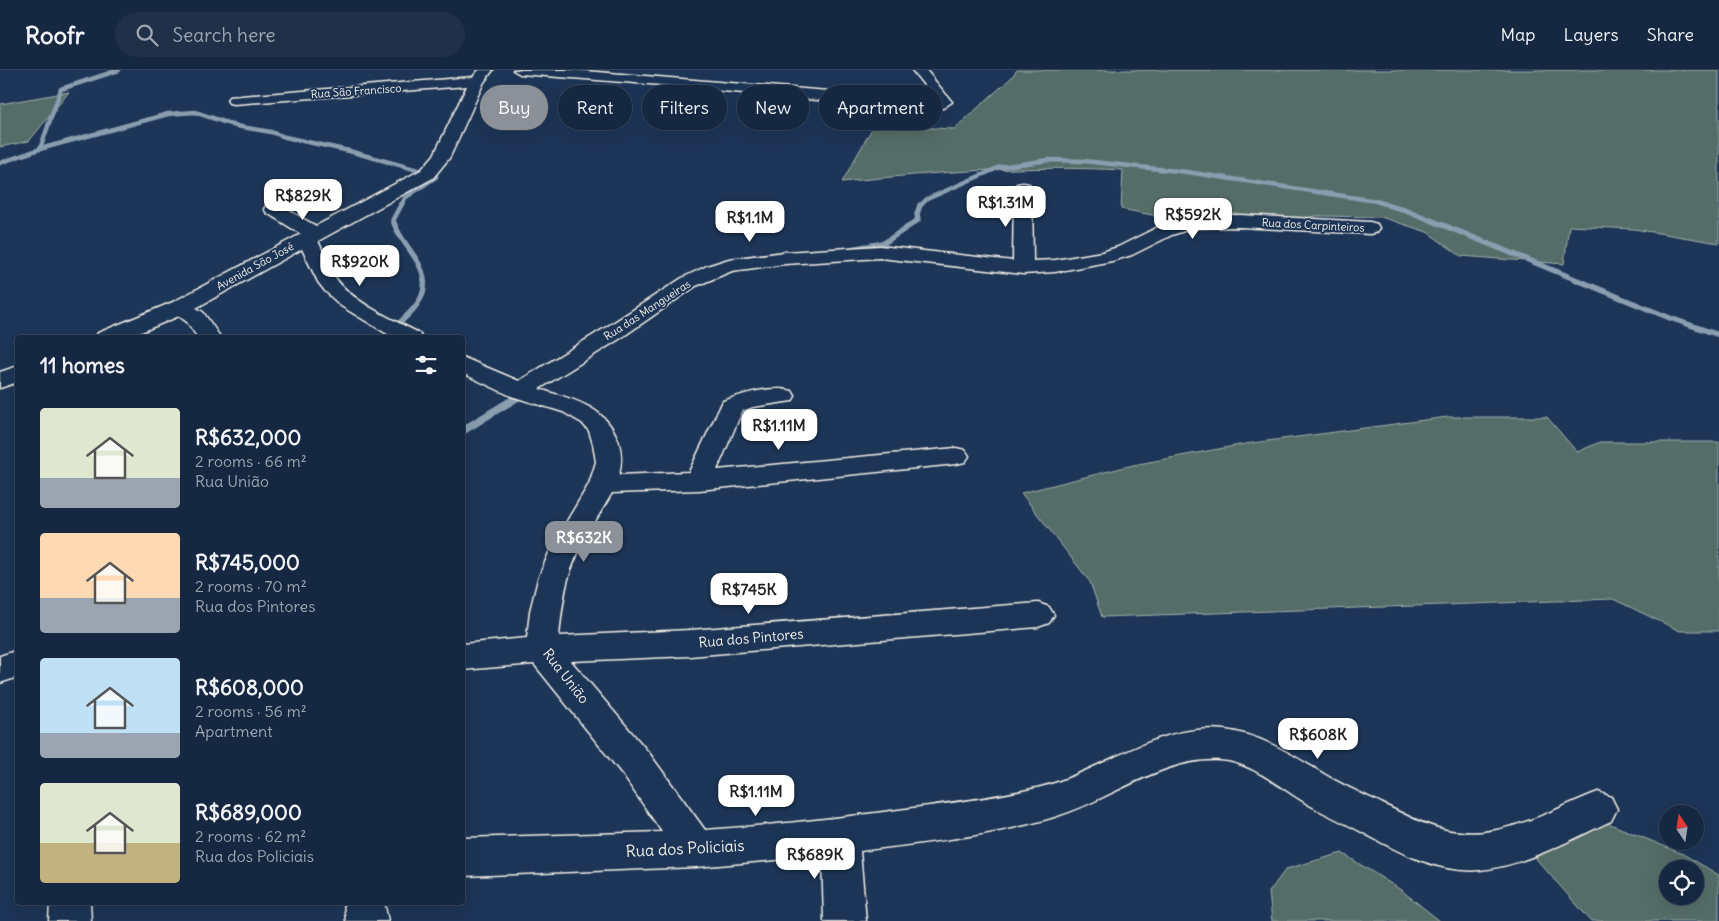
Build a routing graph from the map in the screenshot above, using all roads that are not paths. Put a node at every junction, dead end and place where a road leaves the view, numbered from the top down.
1 (520, 70) edge
2 (919, 70) edge
3 (482, 76) edge
4 (697, 84) joint
5 (234, 100) dead end
6 (1023, 188) dead end
7 (273, 209) dead end
8 (1370, 228) dead end
9 (311, 236) junction
10 (1023, 268) junction
11 (181, 307) junction
12 (113, 335) edge
13 (208, 335) edge
14 (406, 335) edge
15 (465, 365) edge
16 (15, 374) edge
17 (0, 381) edge
18 (520, 391) junction
19 (783, 396) dead end
20 (956, 456) dead end
21 (699, 482) junction
22 (603, 484) junction
23 (1038, 615) dead end
24 (542, 650) junction
25 (465, 657) edge
26 (15, 664) edge
27 (0, 670) edge
28 (1598, 809) dead end
29 (840, 836) junction
30 (696, 849) junction
31 (465, 857) edge
32 (70, 905) edge
33 (364, 905) edge
34 (70, 921) edge
35 (367, 921) edge
36 (845, 921) edge

1 - 4 street
2 - 4 street
3 - 5 street, Rua São Francisco
3 - 9 street, Avenida São José
6 - 10 street
7 - 9 street
8 - 10 street, Rua dos Carpinteiros
9 - 11 street, Avenida São José
9 - 14 street
10 - 18 street, Rua das Mangueiras
11 - 12 street, Avenida São José
11 - 13 street
15 - 18 street, Rua União
16 - 17 street
18 - 22 street, Rua União
19 - 21 street
20 - 21 street
21 - 22 street
22 - 24 street, Rua União
23 - 24 street, Rua dos Pintores
24 - 25 street, Rua dos Pintores
24 - 30 street, Rua União
26 - 27 street
28 - 29 street, Rua dos Policiais
29 - 30 street, Rua dos Policiais
29 - 36 street
30 - 31 street, Rua dos Policiais
32 - 34 street
33 - 35 street

